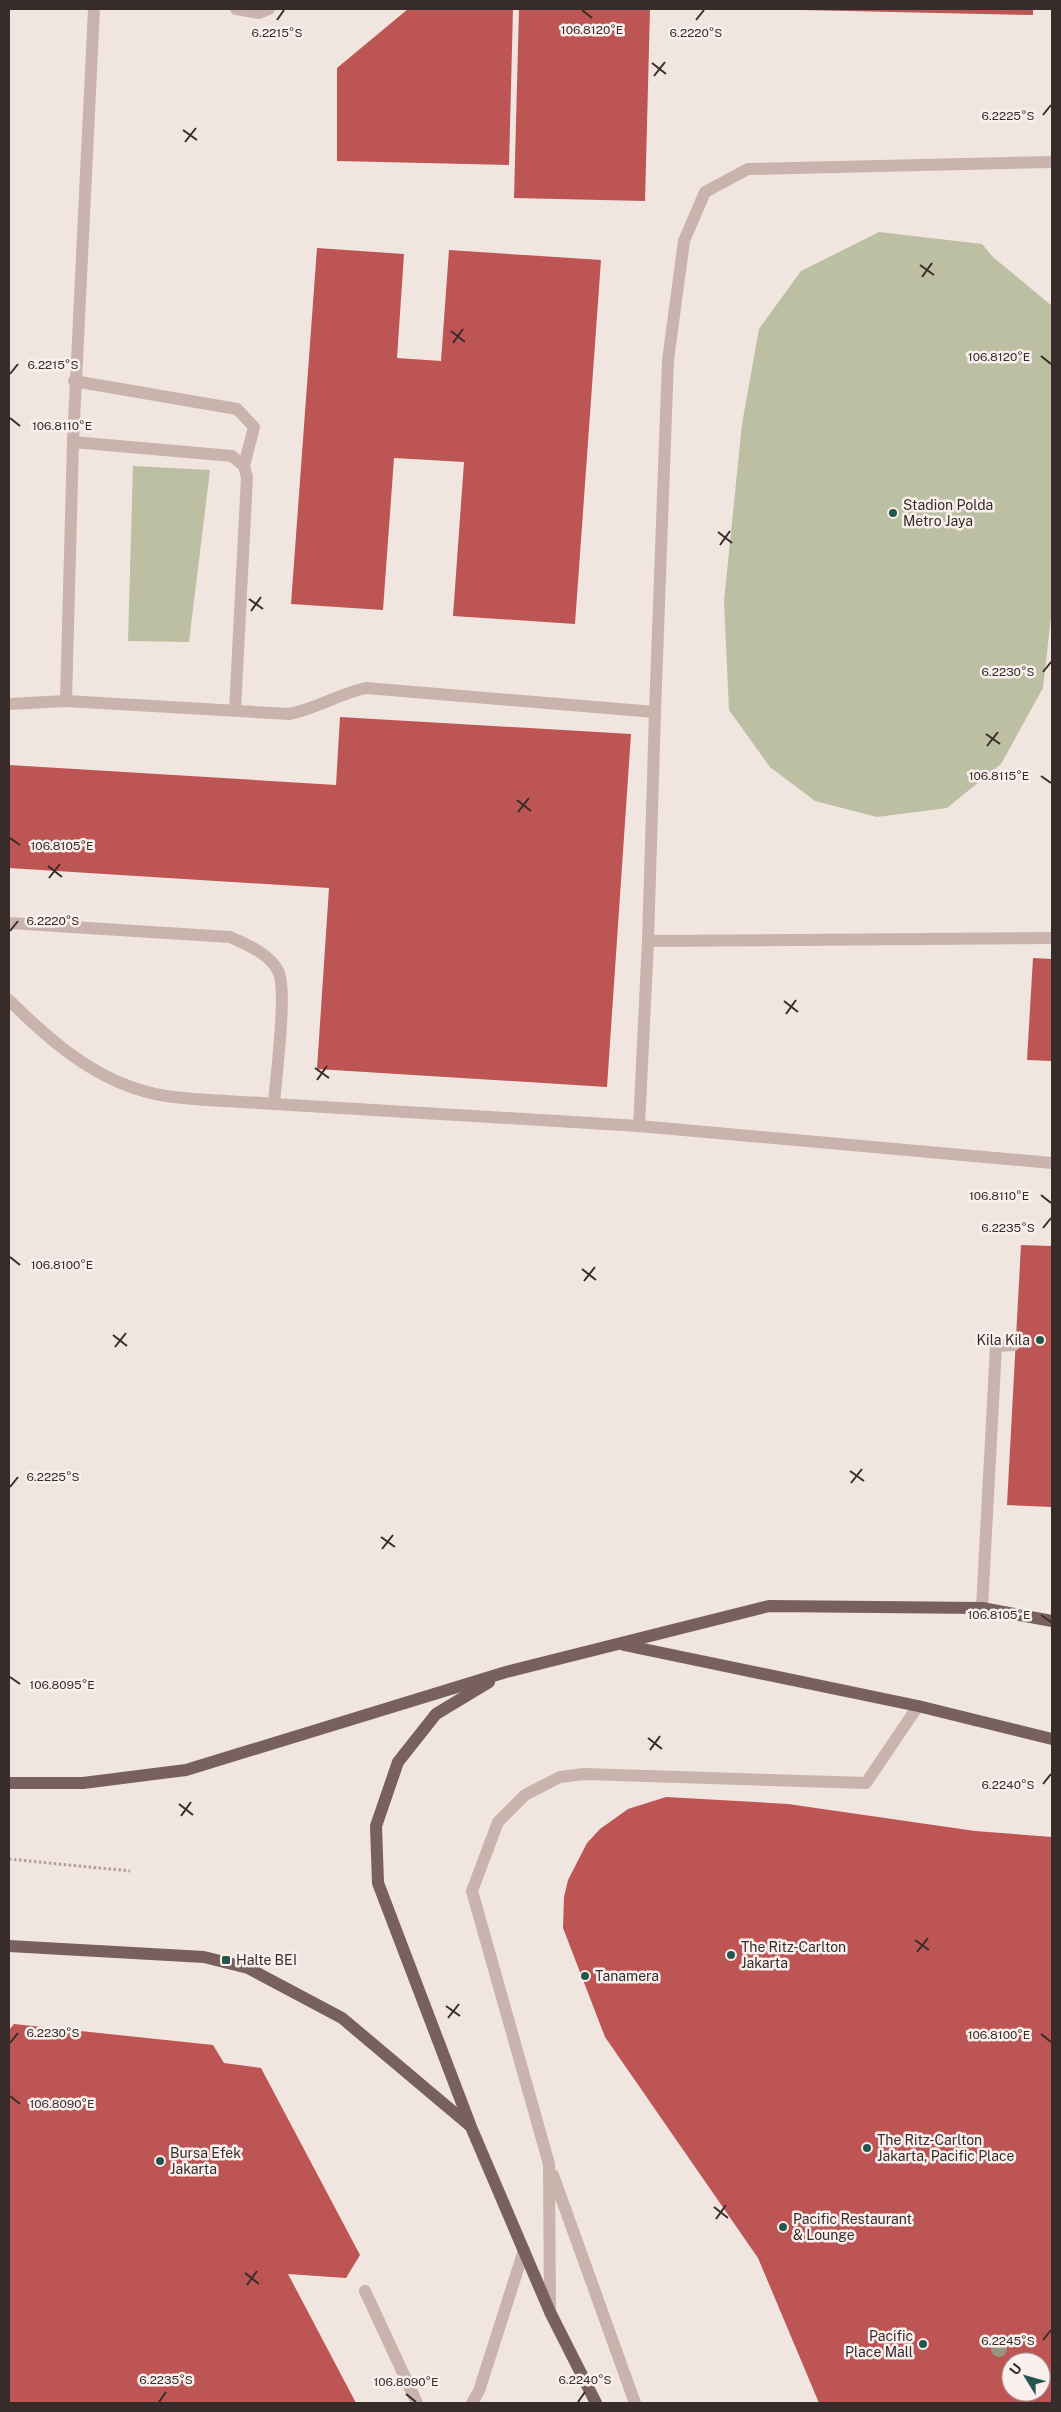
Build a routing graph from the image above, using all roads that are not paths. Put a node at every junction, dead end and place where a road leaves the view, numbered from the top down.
1 (94, 9) edge
2 (236, 9) edge
3 (269, 9) edge
4 (1052, 162) edge
5 (74, 381) junction
6 (73, 442) junction
7 (244, 466) junction
8 (66, 701) junction
9 (9, 704) edge
10 (235, 710) junction
11 (655, 712) junction
12 (9, 923) edge
13 (1052, 938) edge
14 (648, 941) junction
15 (9, 1000) edge
16 (274, 1104) junction
17 (639, 1126) junction
18 (1052, 1163) edge
19 (1014, 1346) dead end
20 (982, 1608) junction
21 (1052, 1621) edge
22 (622, 1644) junction
23 (506, 1672) junction
24 (918, 1706) junction
25 (1052, 1739) edge
26 (9, 1783) edge
27 (9, 1946) edge
28 (471, 2127) junction
29 (549, 2164) junction
30 (524, 2250) junction
31 (365, 2291) dead end
32 (550, 2312) junction
33 (417, 2403) edge
34 (472, 2403) edge
35 (596, 2403) edge
36 (635, 2403) edge

1 - 5 lane
2 - 3 lane
4 - 11 lane
5 - 6 lane
5 - 7 lane
6 - 7 lane
6 - 8 lane
7 - 10 lane
8 - 9 lane
8 - 10 lane
10 - 11 lane
11 - 14 lane
12 - 16 lane
13 - 14 lane
14 - 17 lane
15 - 16 lane
16 - 17 lane
17 - 18 lane
19 - 20 lane
20 - 21 main road
20 - 22 main road
22 - 23 main road
22 - 24 main road
23 - 26 main road
23 - 28 main road
24 - 25 main road
24 - 29 lane
27 - 28 main road
28 - 30 main road
29 - 32 lane
29 - 36 lane
30 - 32 main road
30 - 34 lane
31 - 33 lane
32 - 35 main road

